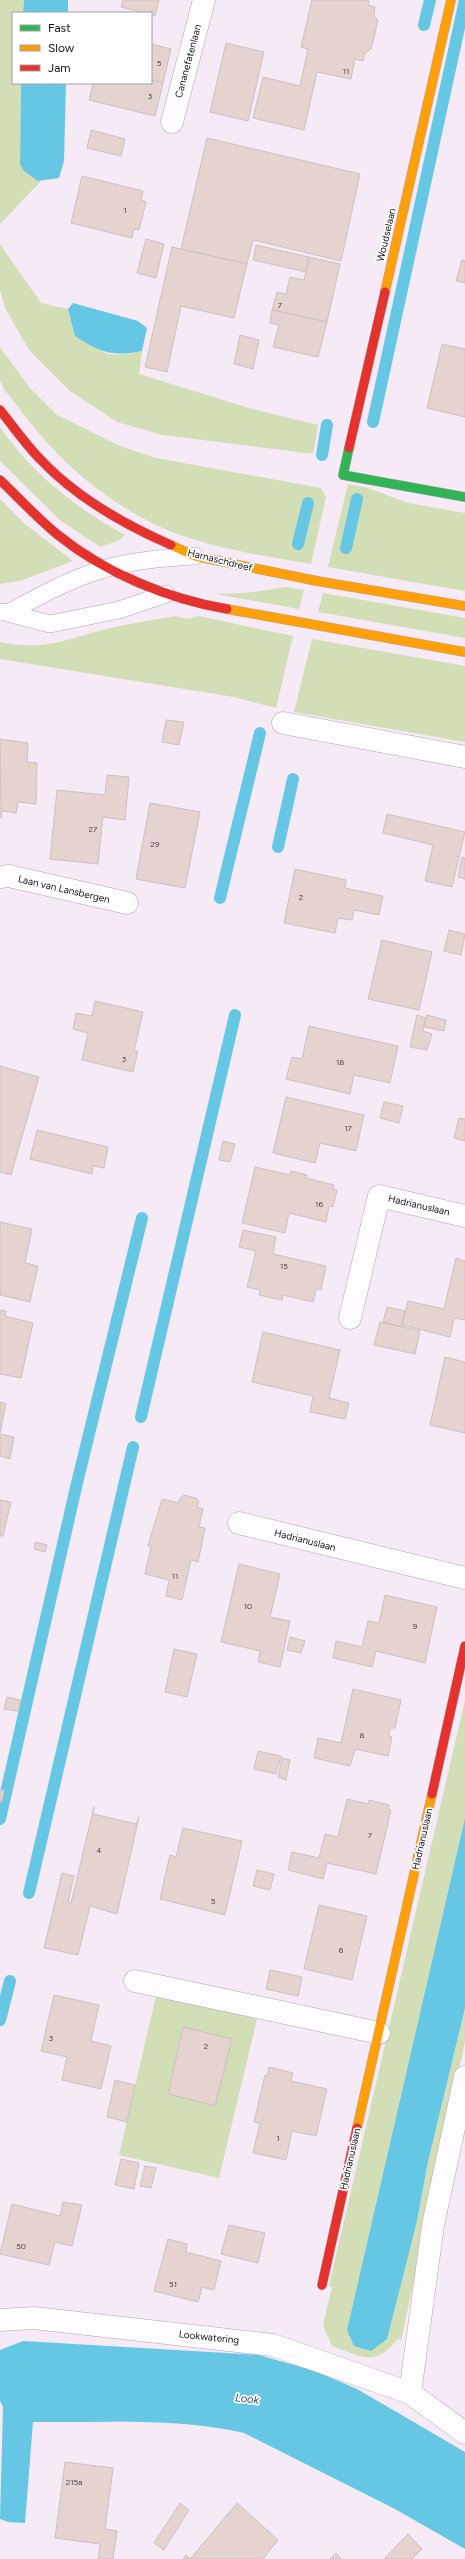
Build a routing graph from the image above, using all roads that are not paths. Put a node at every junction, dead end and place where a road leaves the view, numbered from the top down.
1 (204, 0) edge
2 (451, 0) edge
3 (172, 122) dead end
4 (0, 410) edge
5 (0, 480) edge
6 (465, 497) edge
7 (195, 556) junction
8 (108, 567) junction
9 (166, 594) junction
10 (465, 606) edge
11 (5, 612) edge
12 (465, 652) edge
13 (283, 723) dead end
14 (465, 757) edge
15 (0, 877) edge
16 (127, 903) dead end
17 (465, 1216) edge
18 (350, 1318) dead end
19 (239, 1524) dead end
20 (465, 1578) edge
21 (465, 1646) edge
22 (135, 1982) dead end
23 (379, 2033) junction
24 (465, 2077) edge
25 (322, 2285) dead end
26 (0, 2320) edge
27 (410, 2393) junction
28 (465, 2433) edge

1 - 3 street, Cananefatenlaan
2 - 6 street, Woudselaan
4 - 7 street, Harnaschdreef
5 - 8 street
7 - 8 lane
7 - 10 street, Harnaschdreef
8 - 9 street
8 - 11 lane
9 - 11 lane
9 - 12 street
13 - 14 street
15 - 16 street, Laan van Lansbergen
17 - 18 street, Hadrianuslaan
19 - 20 street, Hadrianuslaan
21 - 23 street, Hadrianuslaan
22 - 23 street
23 - 25 street, Hadrianuslaan
24 - 27 street
26 - 27 street, Lookwatering
27 - 28 street, Lookwatering

